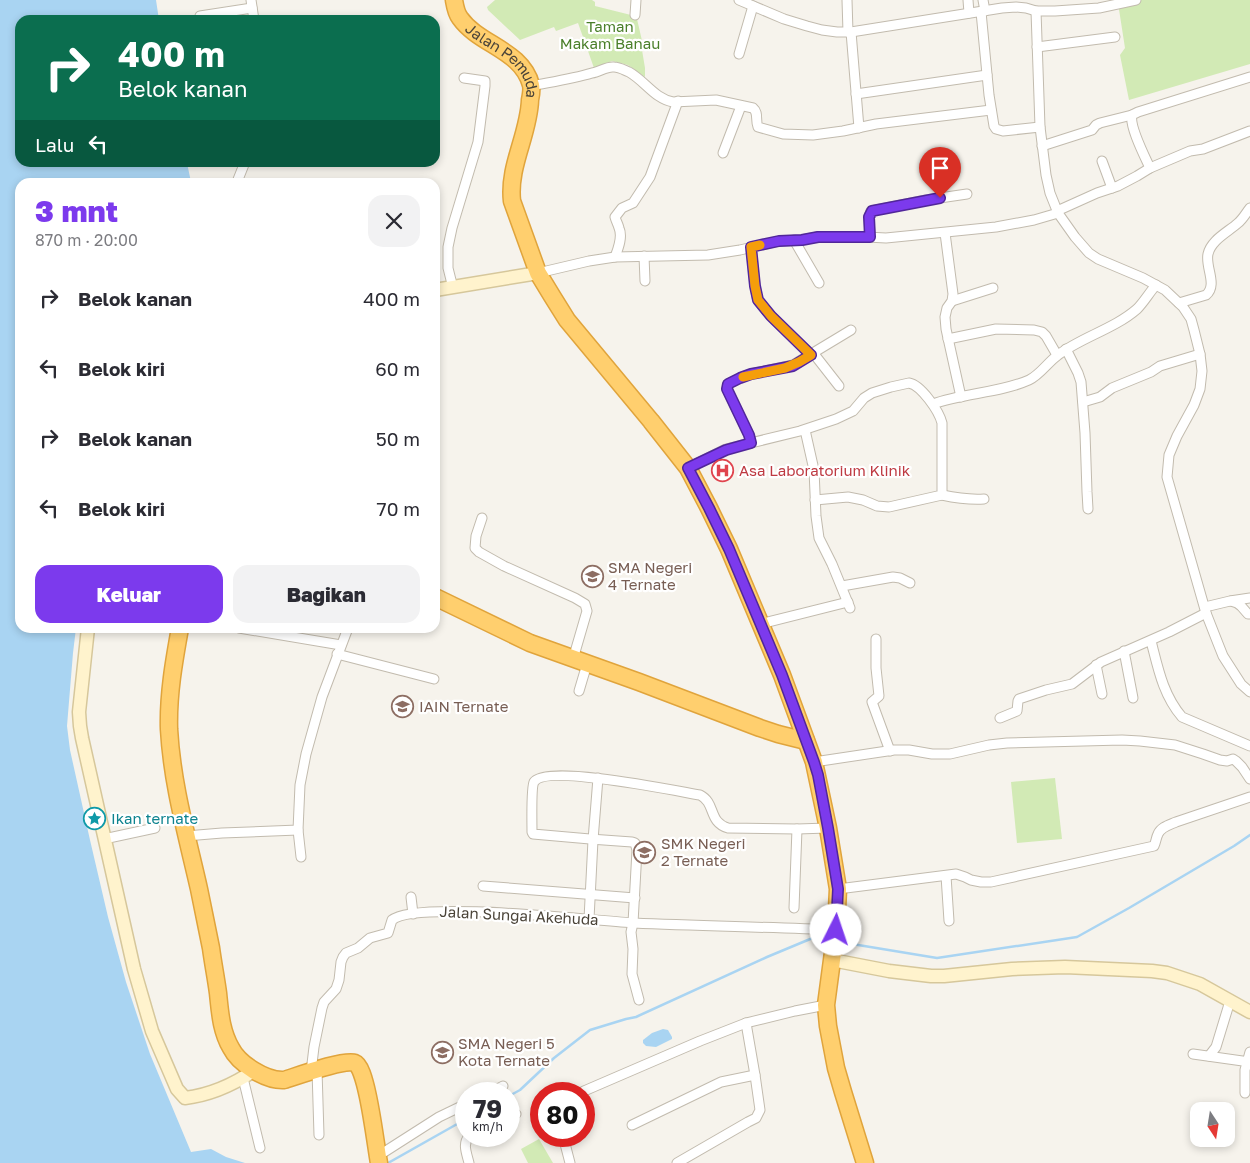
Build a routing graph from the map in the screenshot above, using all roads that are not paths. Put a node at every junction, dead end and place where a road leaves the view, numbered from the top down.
1 (454, 0) edge
2 (636, 0) edge
3 (739, 0) edge
4 (847, 0) edge
5 (968, 0) edge
6 (983, 0) edge
7 (1040, 0) edge
8 (1136, 0) edge
9 (252, 4) edge
10 (753, 6) junction
11 (1038, 11) junction
12 (983, 12) junction
13 (969, 13) junction
14 (204, 15) edge
15 (635, 15) dead end
16 (849, 32) junction
17 (1115, 37) dead end
18 (1038, 47) junction
19 (740, 54) dead end
20 (987, 75) junction
21 (1250, 77) edge
22 (464, 78) dead end
23 (531, 86) junction
24 (856, 94) junction
25 (678, 101) junction
26 (741, 106) junction
27 (991, 110) junction
28 (1132, 115) junction
29 (1040, 127) junction
30 (859, 128) junction
31 (1250, 131) edge
32 (1042, 146) junction
33 (723, 153) dead end
34 (1102, 161) dead end
35 (1150, 168) junction
36 (1112, 188) junction
37 (966, 194) dead end
38 (1250, 208) edge
39 (1057, 212) junction
40 (945, 233) junction
41 (870, 237) junction
42 (794, 240) junction
43 (751, 247) junction
44 (644, 256) junction
45 (615, 257) junction
46 (538, 272) junction
47 (645, 281) dead end
48 (819, 283) dead end
49 (1156, 285) junction
50 (453, 288) junction
51 (993, 288) dead end
52 (440, 289) edge
53 (952, 301) junction
54 (1180, 303) junction
55 (851, 330) dead end
56 (948, 338) junction
57 (1066, 349) junction
58 (813, 354) junction
59 (1200, 354) junction
60 (1058, 355) junction
61 (839, 386) dead end
62 (961, 397) junction
63 (1083, 402) junction
64 (933, 404) junction
65 (805, 430) junction
66 (751, 443) junction
67 (688, 468) junction
68 (942, 495) junction
69 (984, 499) dead end
70 (815, 500) junction
71 (1088, 509) dead end
72 (482, 518) dead end
73 (910, 583) dead end
74 (842, 586) junction
75 (1250, 598) edge
76 (440, 599) edge
77 (1230, 601) junction
78 (1206, 610) junction
79 (1250, 614) edge
80 (760, 624) junction
81 (87, 633) edge
82 (179, 633) edge
83 (271, 633) edge
84 (346, 633) edge
85 (876, 639) dead end
86 (1151, 640) junction
87 (341, 644) junction
88 (1124, 651) junction
89 (337, 654) junction
90 (580, 662) junction
91 (1096, 665) junction
92 (434, 679) dead end
93 (579, 691) dead end
94 (1250, 692) edge
95 (1102, 694) dead end
96 (1133, 698) dead end
97 (1000, 718) dead end
98 (806, 741) junction
99 (1250, 746) edge
100 (890, 751) junction
101 (814, 762) junction
102 (598, 778) junction
103 (1250, 779) edge
104 (1250, 797) edge
105 (155, 828) dead end
106 (828, 828) junction
107 (298, 830) junction
108 (797, 830) junction
109 (186, 836) junction
110 (104, 839) junction
111 (593, 840) junction
112 (301, 857) dead end
113 (946, 876) junction
114 (483, 886) dead end
115 (838, 889) junction
116 (590, 894) junction
117 (411, 897) dead end
118 (634, 898) junction
119 (794, 908) dead end
120 (413, 914) junction
121 (589, 919) junction
122 (949, 921) dead end
123 (633, 923) junction
124 (836, 931) junction
125 (832, 958) junction
126 (639, 1000) dead end
127 (1230, 1001) junction
128 (826, 1005) junction
129 (1250, 1012) edge
130 (746, 1023) junction
131 (1194, 1054) dead end
132 (1209, 1056) junction
133 (1249, 1059) edge
134 (314, 1071) junction
135 (249, 1074) junction
136 (756, 1075) junction
137 (595, 1086) edge
138 (1245, 1093) dead end
139 (455, 1109) edge
140 (632, 1125) dead end
141 (319, 1135) dead end
142 (465, 1147) edge
143 (566, 1147) edge
144 (260, 1148) dead end
145 (378, 1159) edge
146 (469, 1163) edge
147 (570, 1163) edge
148 (677, 1163) edge
149 (865, 1163) edge

1 - 23 highway, Jalan Pemuda
2 - 15 street
3 - 10 street
4 - 16 street
5 - 13 street
6 - 12 street
7 - 11 street
8 - 11 street
9 - 14 street
10 - 16 street
10 - 19 street
11 - 12 street
11 - 18 street
12 - 13 street
12 - 20 street
13 - 16 street
16 - 24 street
17 - 18 street
18 - 29 street
20 - 24 street
20 - 27 street
21 - 28 street
22 - 50 street
23 - 25 street
23 - 46 highway, Jalan Pemuda
24 - 30 street
25 - 26 street
25 - 45 street
26 - 30 street
26 - 33 street
27 - 29 street
27 - 30 street
28 - 32 street
28 - 35 street
29 - 32 street
31 - 35 street
32 - 39 street
34 - 36 street
35 - 36 street
36 - 39 street
37 - 41 street
38 - 54 street
39 - 40 street
39 - 49 street
40 - 41 street
40 - 53 street
41 - 42 street
42 - 43 street
42 - 48 street
43 - 44 street
43 - 58 street
44 - 45 street
44 - 47 street
45 - 46 street
46 - 50 main road
46 - 67 highway, Jalan Pemuda
49 - 54 street
49 - 57 street
50 - 52 main road
51 - 53 street
53 - 56 street
54 - 59 street
55 - 58 street
56 - 60 street
56 - 62 street
57 - 60 street
57 - 63 street
58 - 61 street
58 - 66 street
59 - 63 street
59 - 78 street
60 - 62 street
62 - 64 street
63 - 71 street
64 - 65 street
64 - 68 street
65 - 66 street
65 - 70 street
66 - 67 street
67 - 80 highway, Jalan Pemuda
68 - 69 street
68 - 70 street
70 - 74 street
72 - 90 street
73 - 74 street
74 - 80 street
75 - 77 street
76 - 90 highway
77 - 78 street
77 - 79 street
78 - 86 street
78 - 94 street
80 - 98 highway, Jalan Pemuda
81 - 110 main road
82 - 109 highway
83 - 87 street
84 - 87 street
85 - 100 street
86 - 88 street
86 - 99 street
87 - 89 street
88 - 91 street
88 - 96 street
89 - 92 street
89 - 107 street
90 - 93 street
90 - 98 highway
91 - 95 street
91 - 97 street
98 - 101 highway, Jalan Pemuda
100 - 101 street
100 - 103 street
101 - 106 highway, Jalan Pemuda
102 - 108 street
102 - 111 street
102 - 111 street
104 - 113 street
105 - 110 street
106 - 108 street
106 - 115 highway, Jalan Pemuda
107 - 109 street
107 - 112 street
108 - 119 street
109 - 135 highway
110 - 135 main road
111 - 116 street
111 - 118 street
113 - 115 street
113 - 122 street
114 - 116 street
115 - 124 highway, Jalan Pemuda
116 - 118 street
116 - 121 street
117 - 120 street
118 - 123 street
120 - 121 street, Jalan Sungai Akehuda
120 - 134 street, Jalan Sungai Akehuda
121 - 123 street, Jalan Sungai Akehuda
123 - 124 street, Jalan Sungai Akehuda
123 - 126 street
124 - 125 highway, Jalan Pemuda
125 - 127 main road
125 - 128 highway, Jalan Pemuda
127 - 129 main road
127 - 132 street
128 - 130 street
128 - 149 highway, Jalan Pemuda
130 - 136 street
130 - 137 street
131 - 132 street
132 - 133 street
133 - 138 street
134 - 135 highway
134 - 141 street
134 - 145 highway
135 - 144 street
136 - 140 street
136 - 148 street
139 - 145 street
142 - 146 street
143 - 147 street

